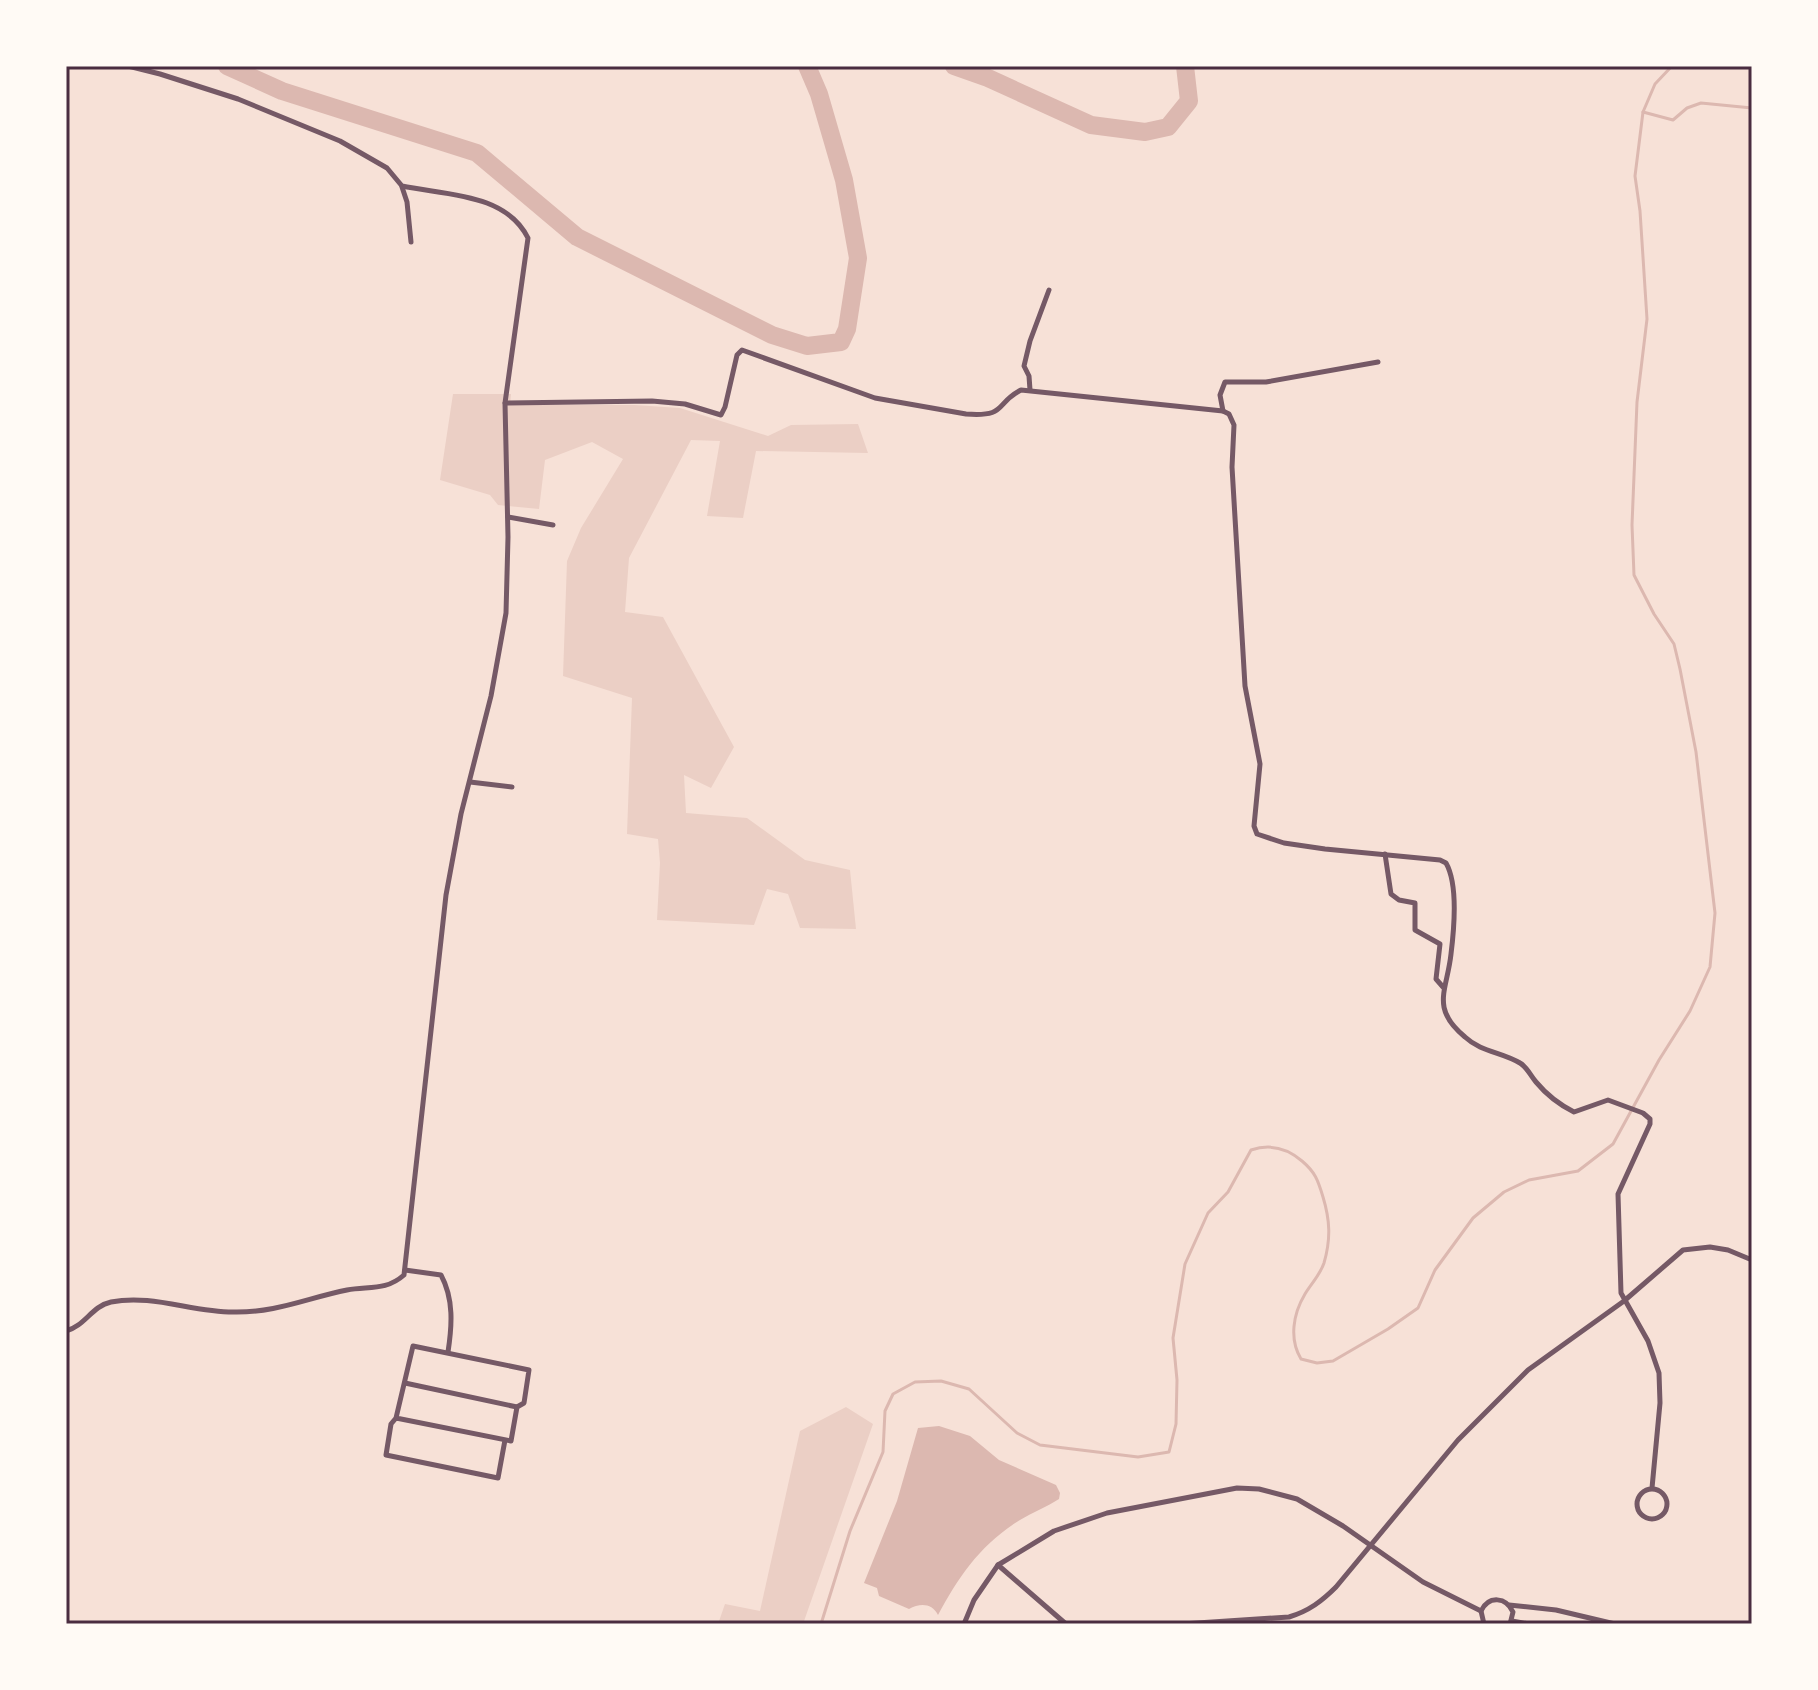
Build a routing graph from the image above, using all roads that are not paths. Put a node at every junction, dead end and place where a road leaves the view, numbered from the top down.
1 (128, 66) edge
2 (402, 186) junction
3 (411, 242) dead end
4 (1049, 290) dead end
5 (1378, 362) dead end
6 (1030, 390) junction
7 (505, 403) junction
8 (1223, 411) junction
9 (508, 517) junction
10 (553, 525) dead end
11 (470, 782) junction
12 (512, 787) dead end
13 (1385, 854) junction
14 (1443, 987) junction
15 (1752, 1260) edge
16 (405, 1270) junction
17 (1624, 1301) junction
18 (66, 1331) edge
19 (448, 1352) junction
20 (405, 1383) junction
21 (517, 1407) junction
22 (396, 1418) junction
23 (505, 1440) junction
24 (1652, 1488) junction
25 (1371, 1545) junction
26 (998, 1565) junction
27 (1509, 1605) junction
28 (1481, 1611) junction
29 (1511, 1622) edge
30 (964, 1624) edge
31 (1066, 1624) edge
32 (1182, 1624) edge
33 (1484, 1624) edge
34 (1529, 1624) edge
35 (1615, 1624) edge

1 - 2 street
2 - 3 street
2 - 7 street
4 - 6 street
5 - 8 street
6 - 7 street
6 - 8 street
7 - 9 street
8 - 13 street
9 - 10 street
9 - 11 street
11 - 12 street
11 - 16 street
13 - 14 street
13 - 14 street
14 - 17 street
15 - 17 street
16 - 18 street
16 - 19 street
17 - 24 street
17 - 25 street
19 - 20 street
19 - 21 street
20 - 21 street
20 - 22 street
21 - 23 street
22 - 23 street
22 - 23 street
24 - 24 street
25 - 26 street
25 - 28 street
25 - 32 street
26 - 30 street
26 - 31 street
27 - 28 street
27 - 29 street
27 - 35 street
28 - 33 street
29 - 34 street

